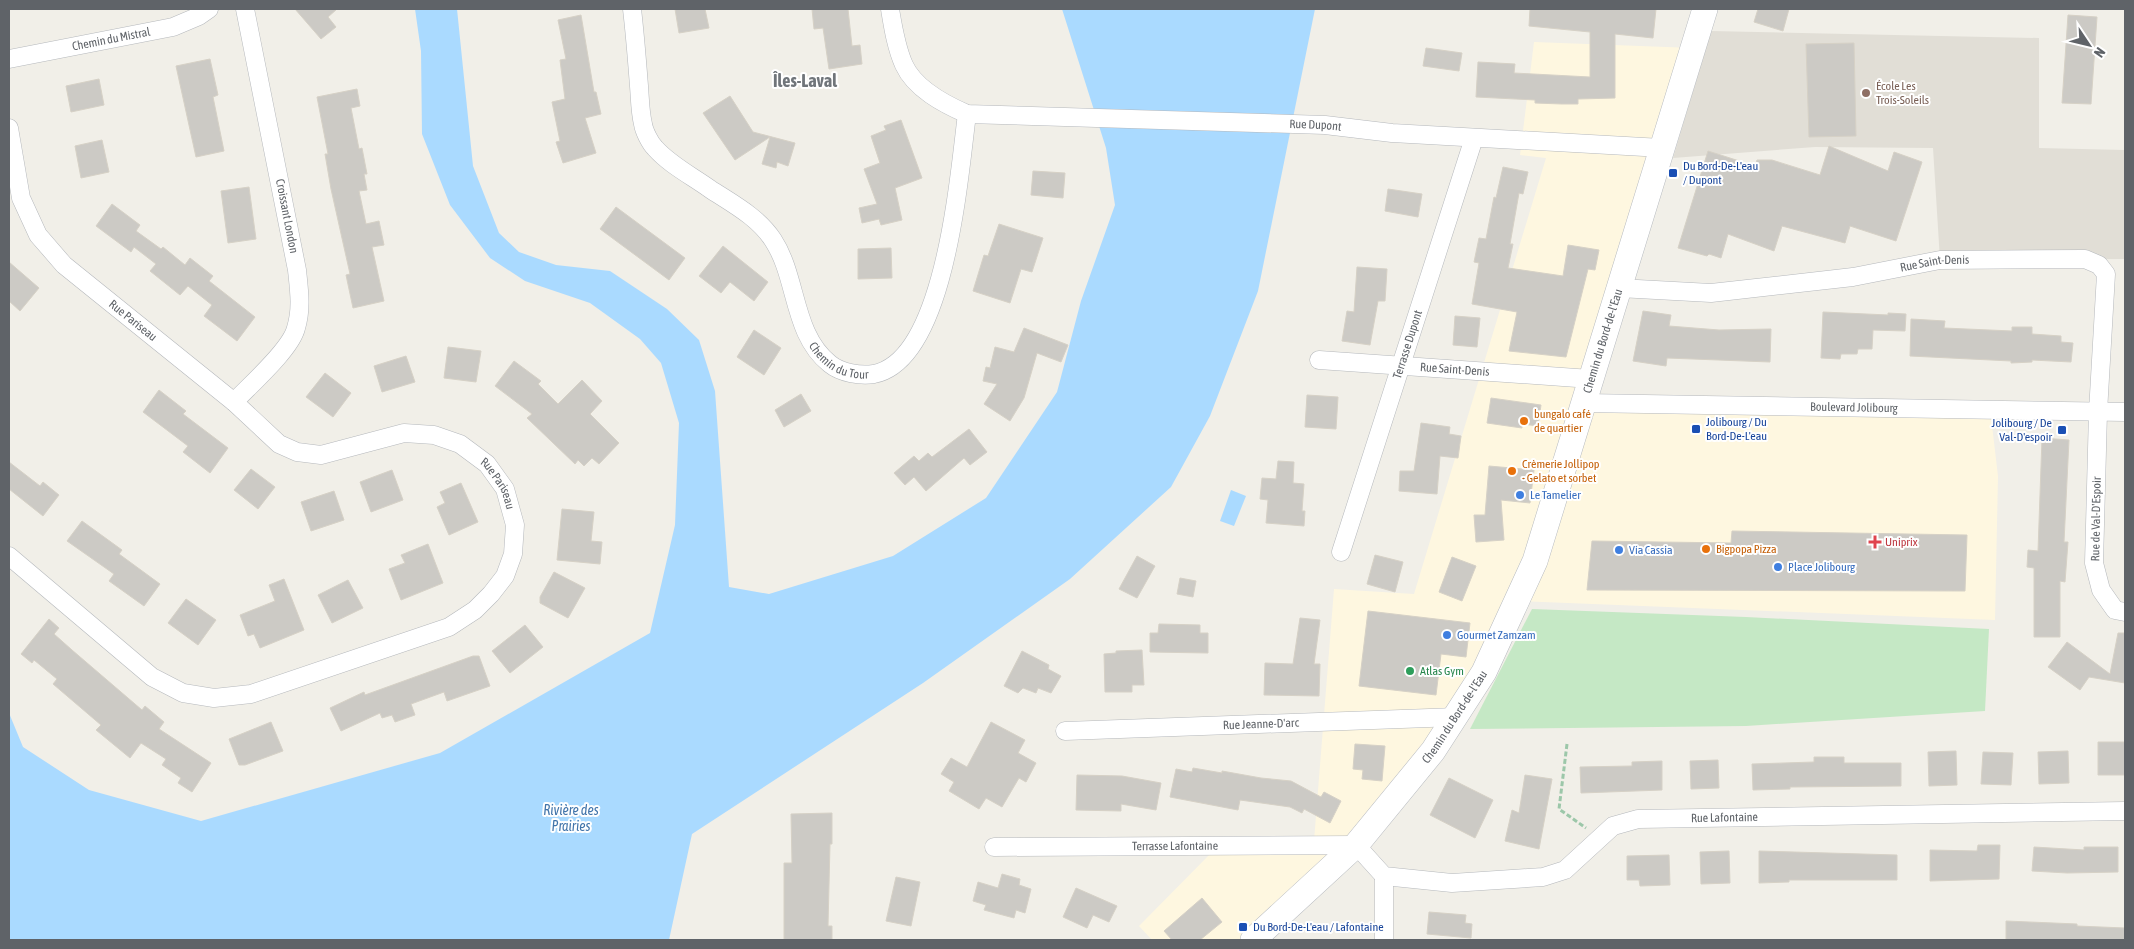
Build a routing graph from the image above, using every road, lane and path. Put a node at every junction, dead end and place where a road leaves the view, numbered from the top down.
1 (209, 9) edge
2 (245, 9) edge
3 (632, 9) edge
4 (890, 9) edge
5 (1705, 9) edge
6 (9, 59) edge
7 (967, 114) junction
8 (9, 128) edge
9 (1474, 138) junction
10 (1662, 148) junction
11 (1619, 288) junction
12 (1319, 360) dead end
13 (1401, 366) junction
14 (1591, 379) junction
15 (234, 402) junction
16 (1584, 403) junction
17 (2098, 412) junction
18 (2125, 412) edge
19 (1341, 552) dead end
20 (9, 556) edge
21 (2125, 612) edge
22 (1457, 717) junction
23 (1065, 731) dead end
24 (1567, 744) dead end
25 (2125, 811) edge
26 (1601, 838) junction
27 (1356, 845) junction
28 (994, 847) dead end
29 (1384, 876) junction
30 (1253, 940) edge
31 (1384, 940) edge

1 - 6 street, Chemin du Mistral
2 - 15 street, Croissant London
3 - 7 street, Chemin du Tour
4 - 7 street
5 - 10 street, Chemin du Bord-de-l'Eau
7 - 9 street, Rue Dupont
8 - 15 street, Rue Pariseau
9 - 10 street, Rue Dupont
9 - 13 street, Terrasse Dupont
10 - 11 street, Chemin du Bord-de-l'Eau
11 - 14 street, Chemin du Bord-de-l'Eau
11 - 17 street, Rue Saint-Denis
12 - 13 street, Rue Saint-Denis
13 - 14 street, Rue Saint-Denis
13 - 19 street, Terrasse Dupont
14 - 16 street, Chemin du Bord-de-l'Eau
15 - 20 street, Rue Pariseau
16 - 17 street, Boulevard Jolibourg
16 - 22 street, Chemin du Bord-de-l'Eau
17 - 18 street, Boulevard Jolibourg
17 - 21 street, Rue de Val-D'Espoir
22 - 23 street, Rue Jeanne-D'arc
22 - 27 street, Chemin du Bord-de-l'Eau
24 - 26 path
25 - 26 street, Rue Lafontaine
26 - 29 street, Rue Lafontaine
27 - 28 street, Terrasse Lafontaine
27 - 29 street
27 - 30 street, Chemin du Bord-de-l'Eau
29 - 31 street

